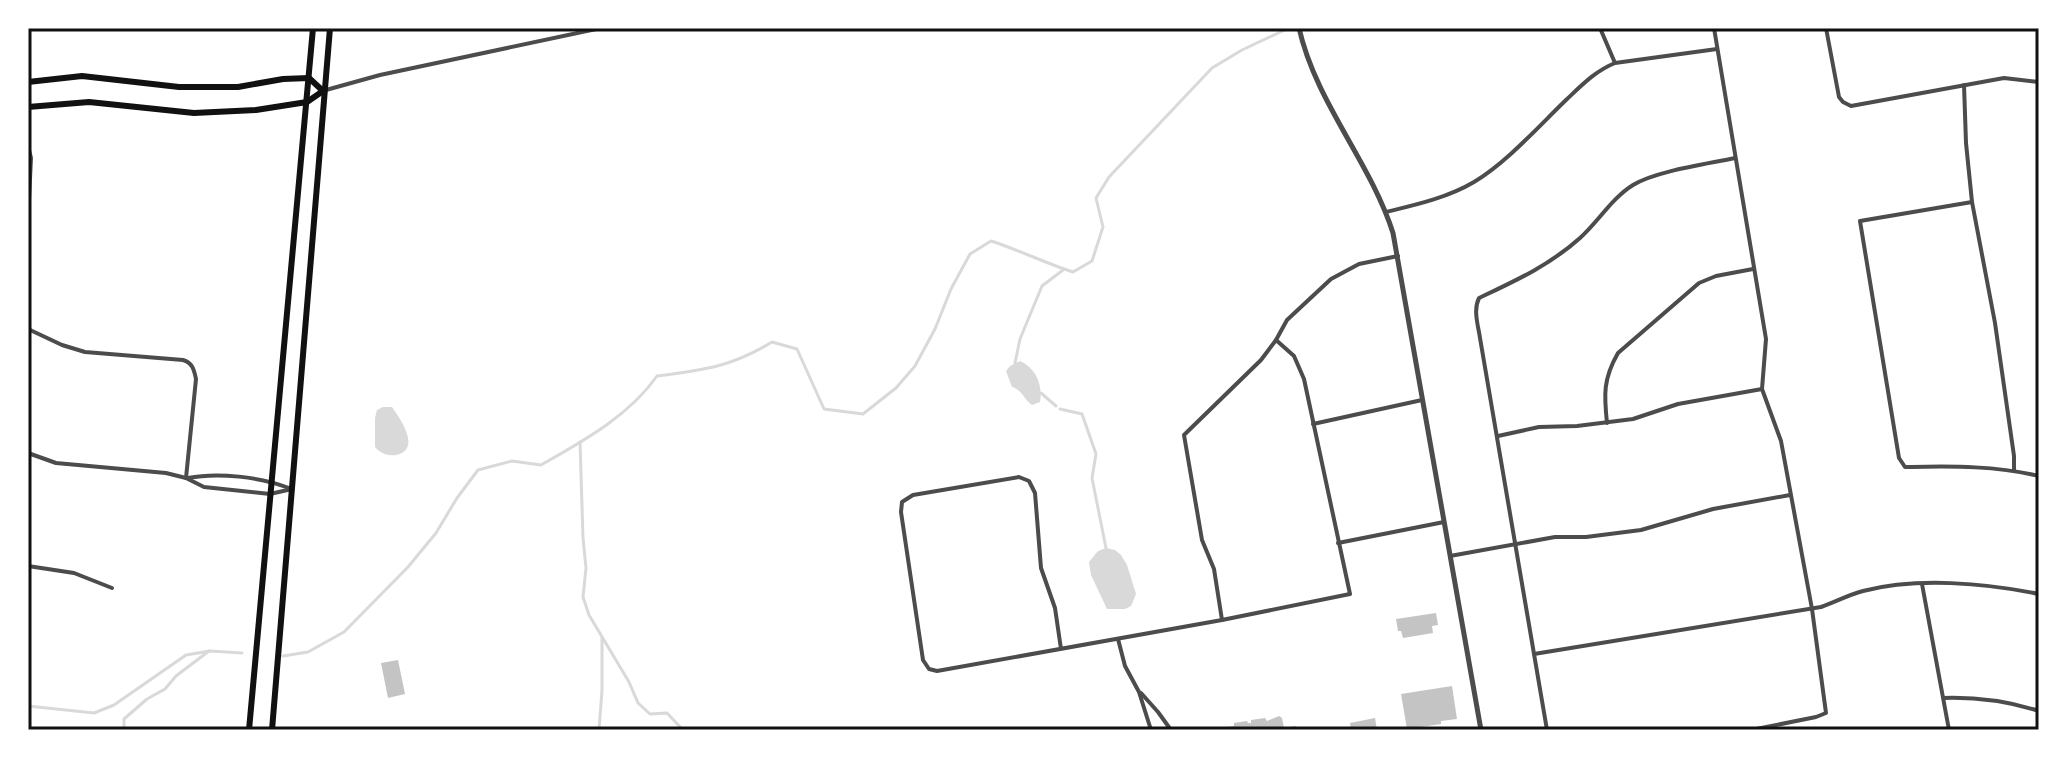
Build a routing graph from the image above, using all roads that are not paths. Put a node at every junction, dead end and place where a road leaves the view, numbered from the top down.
1 (313, 28) edge
2 (330, 28) edge
3 (601, 28) edge
4 (1299, 28) edge
5 (1600, 28) edge
6 (1714, 28) edge
7 (1826, 28) edge
8 (1717, 49) junction
9 (1615, 63) junction
10 (309, 78) junction
11 (28, 82) edge
12 (2039, 82) edge
13 (1964, 85) junction
14 (323, 91) junction
15 (307, 102) junction
16 (28, 107) edge
17 (28, 146) edge
18 (1735, 158) junction
19 (29, 192) edge
20 (1972, 202) junction
21 (1386, 212) junction
22 (28, 220) edge
23 (1398, 256) junction
24 (1753, 269) junction
25 (28, 329) edge
26 (1276, 340) junction
27 (1762, 389) junction
28 (1422, 400) junction
29 (1607, 423) junction
30 (1313, 424) junction
31 (1496, 436) junction
32 (28, 453) edge
33 (2014, 470) junction
34 (2039, 476) edge
35 (186, 478) junction
36 (271, 481) junction
37 (292, 489) junction
38 (270, 494) junction
39 (1790, 495) junction
40 (1444, 522) junction
41 (1338, 543) junction
42 (1515, 545) junction
43 (1450, 556) junction
44 (28, 566) edge
45 (1922, 584) junction
46 (112, 588) dead end
47 (2039, 594) edge
48 (1812, 609) junction
49 (1222, 620) junction
50 (1118, 639) junction
51 (1061, 649) junction
52 (1534, 654) junction
53 (1139, 692) junction
54 (1944, 698) junction
55 (2039, 711) edge
56 (249, 730) edge
57 (272, 730) edge
58 (1151, 730) edge
59 (1171, 730) edge
60 (1481, 730) edge
61 (1547, 730) edge
62 (1751, 730) edge
63 (1949, 730) edge

1 - 10 main road
2 - 14 main road
3 - 14 street
4 - 21 street
5 - 9 street
6 - 8 street
7 - 13 street
8 - 9 street
8 - 18 street
9 - 21 street
10 - 11 main road
10 - 14 main road
10 - 15 main road
12 - 13 street
13 - 20 street
14 - 15 main road
14 - 37 main road
15 - 16 main road
15 - 36 main road
17 - 19 street
18 - 24 street
18 - 31 street
19 - 22 street
20 - 33 street
20 - 33 street
21 - 23 street
23 - 26 street
23 - 28 street
24 - 27 street
24 - 29 street
25 - 35 street
26 - 30 street
26 - 49 street
27 - 29 street
27 - 39 street
28 - 30 street
28 - 40 street
29 - 31 street
30 - 41 street
31 - 42 street
32 - 35 street
33 - 34 street
35 - 36 street
35 - 38 street
36 - 37 street
36 - 38 main road
37 - 38 street
37 - 57 main road
38 - 56 main road
39 - 42 street
39 - 48 street
40 - 41 street
40 - 43 street
41 - 49 street
42 - 43 street
42 - 52 street
43 - 60 street
44 - 46 street
45 - 47 street
45 - 48 street
45 - 54 street
48 - 52 street
48 - 62 street
49 - 50 street
50 - 51 street
50 - 53 street
51 - 51 street
52 - 61 street
53 - 58 street
53 - 59 street
54 - 55 street
54 - 63 street

